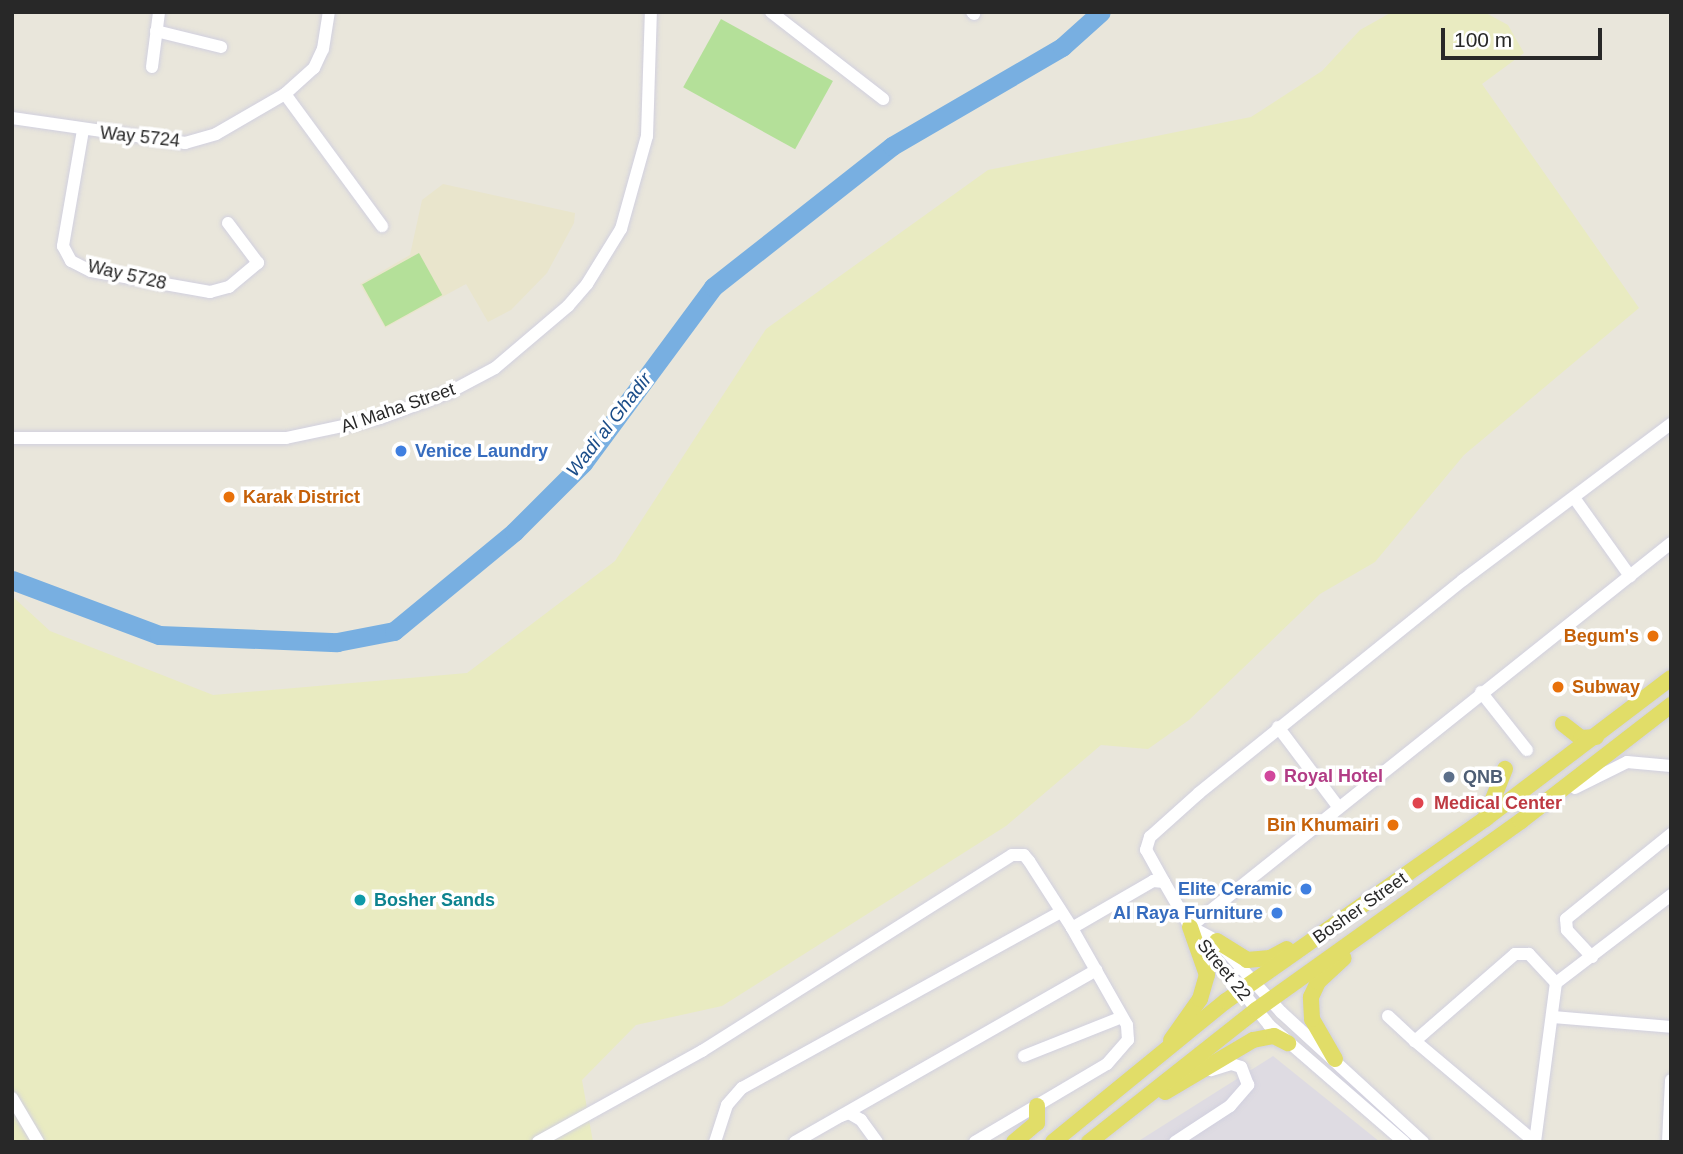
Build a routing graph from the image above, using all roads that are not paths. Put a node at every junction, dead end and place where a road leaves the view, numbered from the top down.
1 (159, 12) edge
2 (329, 12) edge
3 (651, 12) edge
4 (772, 12) edge
5 (156, 31) junction
6 (221, 47) dead end
7 (152, 67) dead end
8 (285, 94) junction
9 (883, 99) dead end
10 (12, 118) edge
11 (83, 130) junction
12 (229, 223) dead end
13 (382, 226) dead end
14 (1671, 424) edge
15 (12, 438) edge
16 (1575, 499) junction
17 (1671, 543) edge
18 (1630, 576) junction
19 (1671, 678) edge
20 (1481, 692) junction
21 (1671, 705) edge
22 (1563, 724) dead end
23 (1278, 727) junction
24 (1597, 737) junction
25 (1527, 750) dead end
26 (1671, 766) edge
27 (1505, 769) dead end
28 (1339, 808) junction
29 (1485, 819) junction
30 (1521, 821) junction
31 (1671, 834) edge
32 (1164, 882) junction
33 (1671, 895) edge
34 (1413, 900) junction
35 (1061, 912) junction
36 (1190, 927) junction
37 (1072, 928) junction
38 (1324, 934) junction
39 (1217, 941) junction
40 (1592, 957) junction
41 (1096, 970) junction
42 (1556, 983) junction
43 (1247, 987) junction
44 (1262, 1005) junction
45 (1388, 1016) dead end
46 (1122, 1017) junction
47 (1553, 1017) junction
48 (1671, 1027) edge
49 (1415, 1041) junction
50 (1288, 1043) junction
51 (1162, 1051) junction
52 (1024, 1056) dead end
53 (1335, 1059) junction
54 (1194, 1075) junction
55 (1671, 1080) edge
56 (12, 1098) edge
57 (1037, 1106) junction
58 (837, 1118) junction
59 (1112, 1123) junction
60 (38, 1142) edge
61 (538, 1142) edge
62 (715, 1142) edge
63 (795, 1142) edge
64 (877, 1142) edge
65 (975, 1142) edge
66 (1014, 1142) edge
67 (1053, 1142) edge
68 (1089, 1142) edge
69 (1175, 1142) edge
70 (1404, 1142) edge
71 (1423, 1142) edge
72 (1535, 1142) edge
73 (1668, 1142) edge

1 - 5 street
2 - 8 street, Way 5724
3 - 15 street, Al Maha Street
4 - 9 street
5 - 6 street
5 - 7 street
8 - 11 street, Way 5724
8 - 13 street
10 - 11 street, Way 5724
11 - 12 street, Way 5728
14 - 16 street
16 - 18 street
16 - 23 street
17 - 18 street
18 - 20 street
19 - 24 main road, Bosher Street
20 - 25 street
20 - 28 street
21 - 30 main road, Bosher Street
22 - 24 main road
23 - 28 street
23 - 32 street
24 - 29 main road, Bosher Street
26 - 30 street
27 - 29 main road
28 - 36 street
29 - 38 main road, Bosher Street
30 - 34 main road, Bosher Street
31 - 40 street
32 - 36 street
32 - 37 street
33 - 40 street
34 - 44 main road, Bosher Street
34 - 53 main road
35 - 37 street
35 - 61 street
35 - 62 street
36 - 39 street, Street 22
36 - 43 street, Street 22
36 - 51 main road
37 - 41 street
38 - 39 main road
38 - 43 main road, Bosher Street
39 - 43 street, Street 22
40 - 42 street
41 - 46 street
41 - 58 street
42 - 47 street
42 - 49 street
43 - 44 street, Street 22
43 - 51 main road, Bosher Street
44 - 50 street, Street 22
44 - 53 street, Street 22
44 - 59 main road, Bosher Street
45 - 49 street
46 - 52 street
46 - 57 street
47 - 48 street
47 - 72 street
49 - 72 street
50 - 54 main road
50 - 70 street, Street 22
51 - 67 main road, Bosher Street
53 - 71 street, Street 22
54 - 59 main road
54 - 69 street
55 - 73 street
56 - 60 street
57 - 65 street
57 - 66 main road
58 - 63 street
58 - 64 street
59 - 68 main road, Bosher Street

